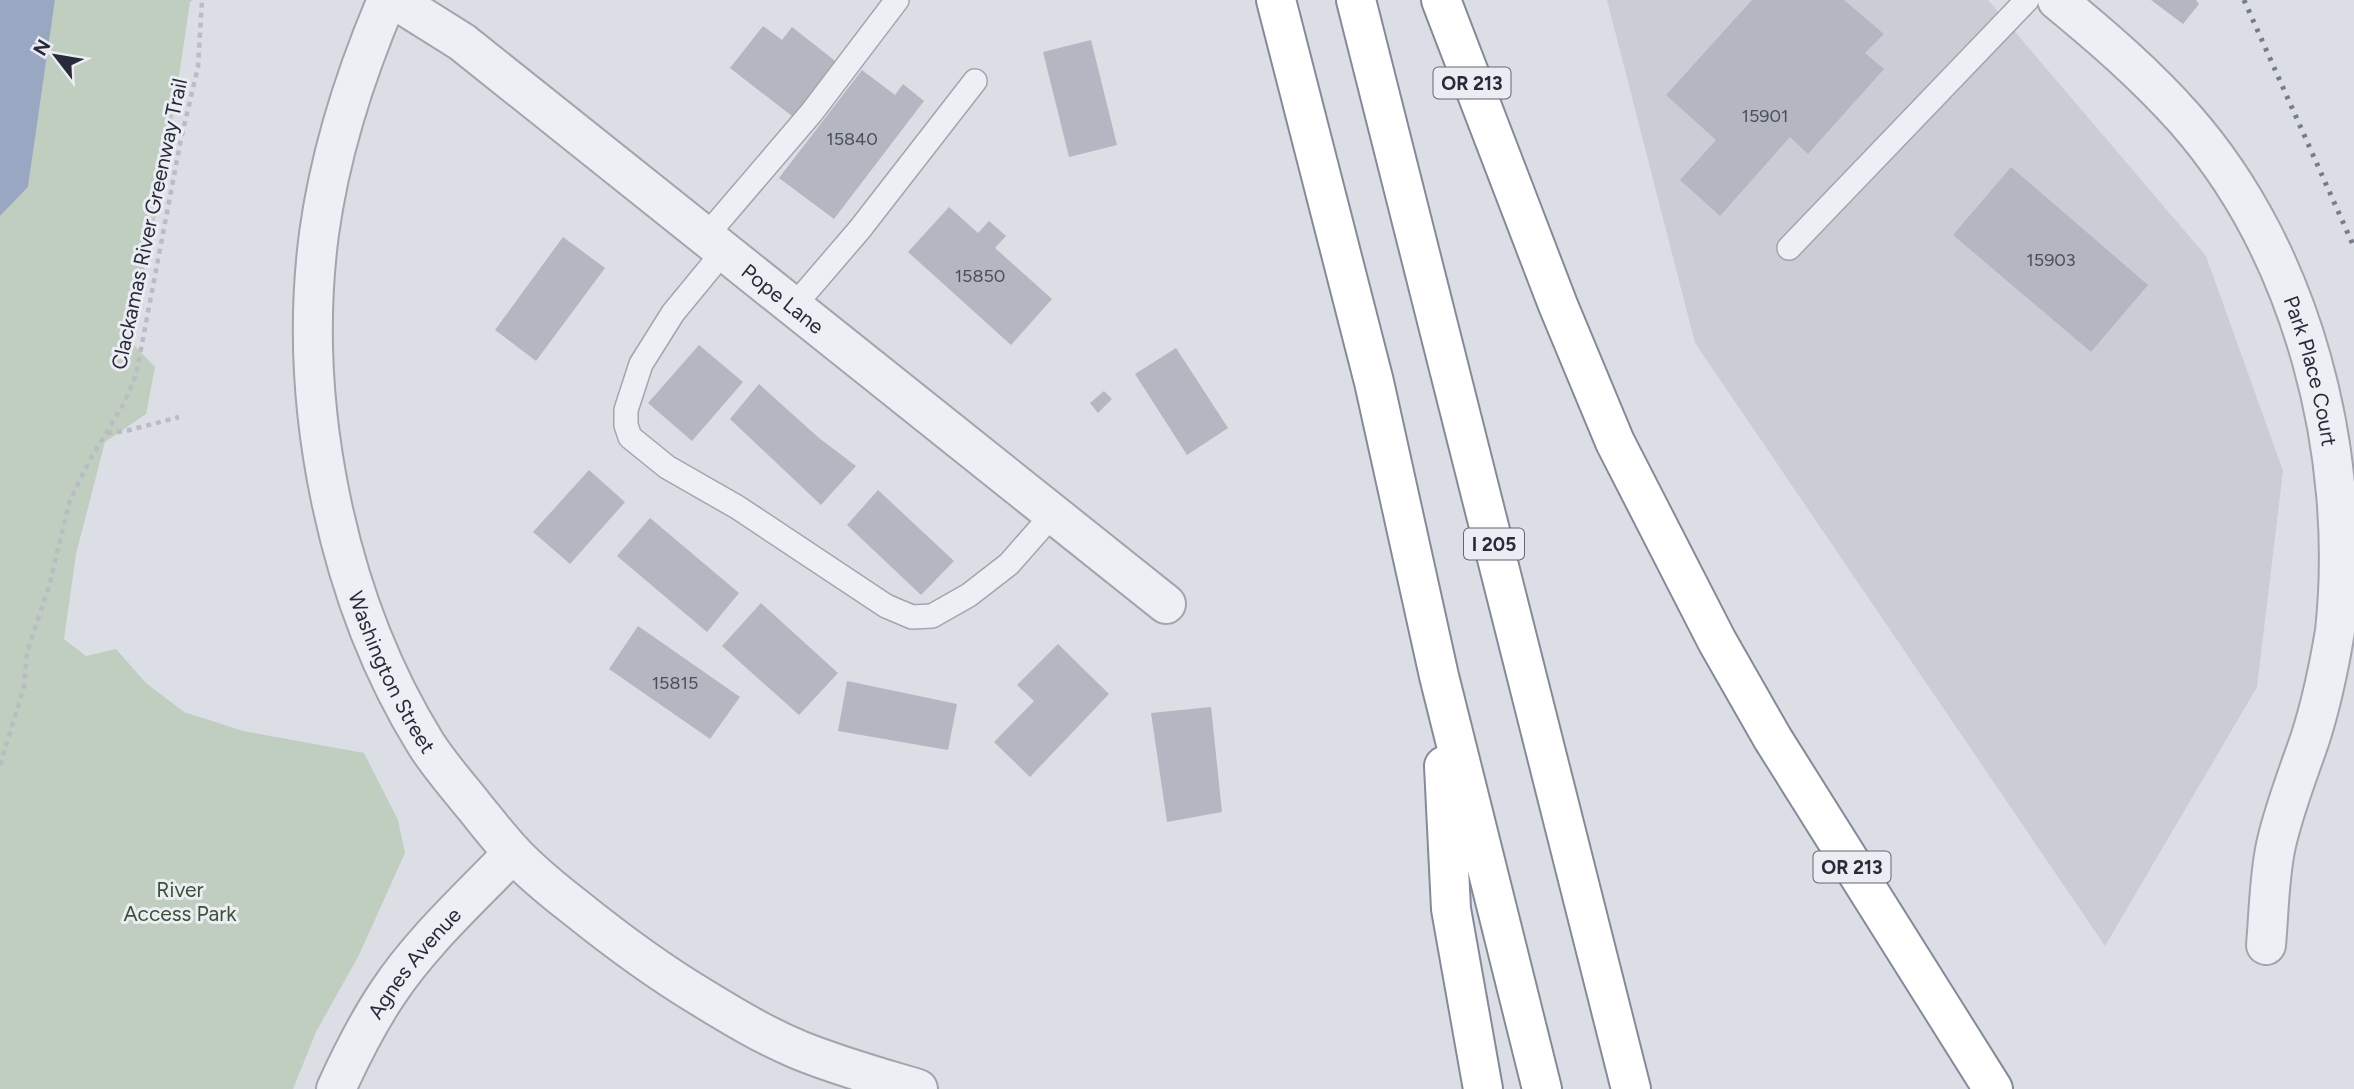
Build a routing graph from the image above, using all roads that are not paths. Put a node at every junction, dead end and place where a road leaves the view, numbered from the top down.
1 (387, 0) edge
2 (396, 0) edge
3 (897, 0) edge
4 (1276, 0) edge
5 (1356, 0) edge
6 (1441, 0) edge
7 (2027, 0) edge
8 (2057, 0) edge
9 (975, 81) dead end
10 (715, 244) junction
11 (1789, 248) dead end
12 (793, 307) junction
13 (1053, 514) junction
14 (1166, 604) dead end
15 (1439, 676) junction
16 (513, 853) junction
17 (2266, 945) dead end
18 (336, 1089) edge
19 (918, 1089) edge
20 (1483, 1089) edge
21 (1542, 1089) edge
22 (1631, 1089) edge
23 (1993, 1089) edge

1 - 16 street, Washington Street
2 - 10 street, Pope Lane
3 - 10 lane
4 - 15 highway
5 - 22 highway, I 205
6 - 23 highway, OR 213
7 - 11 lane
8 - 17 street, Park Place Court
9 - 12 lane
10 - 12 street, Pope Lane
10 - 13 lane
12 - 13 street, Pope Lane
13 - 14 street, Pope Lane
15 - 20 highway
15 - 21 highway
16 - 18 street, Agnes Avenue
16 - 19 street, Washington Street

